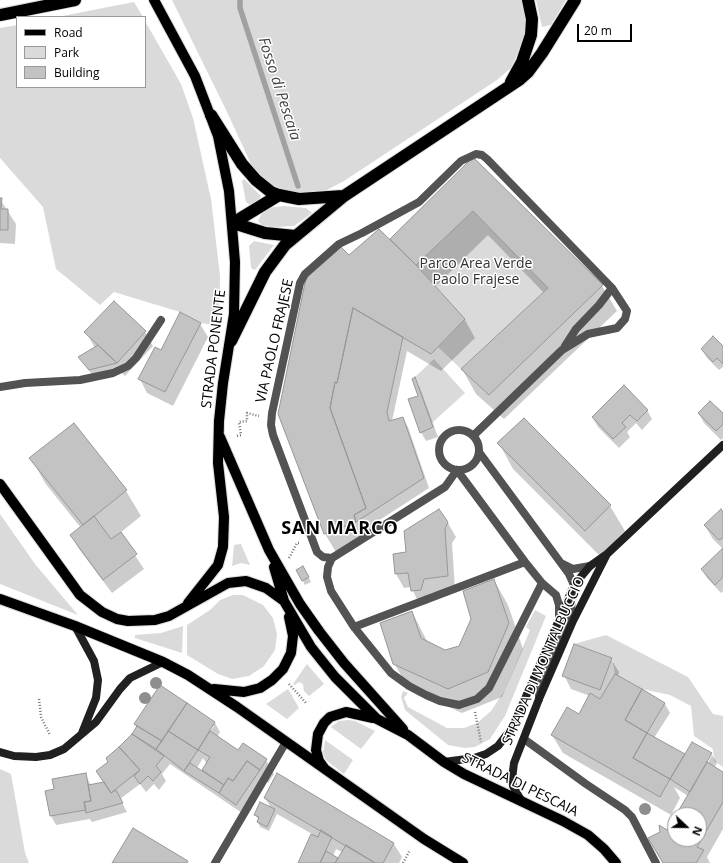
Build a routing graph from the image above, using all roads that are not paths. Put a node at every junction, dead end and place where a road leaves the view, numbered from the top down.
1 (75, 0) edge
2 (154, 0) edge
3 (528, 0) edge
4 (575, 0) edge
5 (0, 16) edge
6 (506, 88) junction
7 (211, 115) junction
8 (279, 195) junction
9 (344, 196) junction
10 (233, 223) junction
11 (295, 236) junction
12 (612, 288) junction
13 (161, 320) dead end
14 (231, 341) junction
15 (562, 350) junction
16 (0, 387) edge
17 (219, 435) junction
18 (473, 436) junction
19 (723, 445) edge
20 (479, 452) junction
21 (457, 470) junction
22 (1, 487) edge
23 (269, 550) junction
24 (607, 554) junction
25 (332, 558) junction
26 (525, 562) junction
27 (560, 563) junction
28 (590, 566) junction
29 (542, 583) junction
30 (574, 585) junction
31 (0, 600) edge
32 (284, 601) junction
33 (183, 608) junction
34 (559, 620) junction
35 (75, 626) junction
36 (354, 627) junction
37 (163, 662) junction
38 (209, 688) junction
39 (538, 699) junction
40 (377, 719) junction
41 (82, 733) junction
42 (408, 735) junction
43 (524, 738) junction
44 (286, 742) junction
45 (0, 752) edge
46 (444, 762) junction
47 (325, 770) junction
48 (523, 803) junction
49 (215, 863) edge
50 (463, 863) edge
51 (616, 863) edge
52 (656, 863) edge

1 - 5 highway
2 - 7 main road, STRADA PONENTE
3 - 6 highway
4 - 6 highway
6 - 9 highway
7 - 8 highway
7 - 10 main road, STRADA PONENTE
8 - 9 highway
8 - 10 highway
9 - 11 highway
10 - 11 highway
10 - 14 main road, STRADA PONENTE
11 - 14 highway
12 - 15 street, VIA PAOLO FRAJESE
12 - 15 street, VIA PAOLO FRAJESE
12 - 25 street, VIA PAOLO FRAJESE
13 - 16 street
14 - 17 main road, STRADA PONENTE
15 - 18 street, VIA PAOLO FRAJESE
17 - 23 main road, STRADA DI PESCAIA
17 - 33 main road, STRADA PONENTE
18 - 20 street
18 - 21 street
19 - 24 street, STRADA DI MONTALBUCCIO
20 - 21 street
20 - 27 street
21 - 25 street
21 - 26 street
22 - 33 main road, STRADA DI PESCAIA
23 - 32 main road, STRADA DI PESCAIA
23 - 42 main road, STRADA DI PESCAIA
24 - 28 street, STRADA DI MONTALBUCCIO
24 - 39 street, STRADA DI MONTALBUCCIO
25 - 36 street
26 - 29 street
26 - 36 street
27 - 28 street
27 - 30 street
28 - 30 street, STRADA DI MONTALBUCCIO
29 - 34 street
29 - 36 street
30 - 34 street, STRADA DI MONTALBUCCIO
30 - 39 street
31 - 35 main road, STRADA DI PESCAIA
32 - 33 main road, STRADA DI PESCAIA
32 - 38 main road, STRADA DI PESCAIA
32 - 40 main road, STRADA DI PESCAIA
34 - 46 street, STRADA DI MONTALBUCCIO
35 - 37 main road, STRADA DI PESCAIA
35 - 41 street
37 - 38 main road, STRADA DI PESCAIA
37 - 41 street
38 - 44 main road, STRADA DI PESCAIA
39 - 43 street, STRADA DI MONTALBUCCIO
40 - 42 main road, STRADA DI PESCAIA
40 - 47 main road
41 - 45 street
42 - 46 main road, STRADA DI PESCAIA
43 - 48 street, STRADA DI MONTALBUCCIO
43 - 52 street
44 - 47 main road, STRADA DI PESCAIA
44 - 49 street
46 - 48 main road, STRADA DI PESCAIA
47 - 50 main road, STRADA DI PESCAIA
48 - 51 main road, STRADA DI PESCAIA

